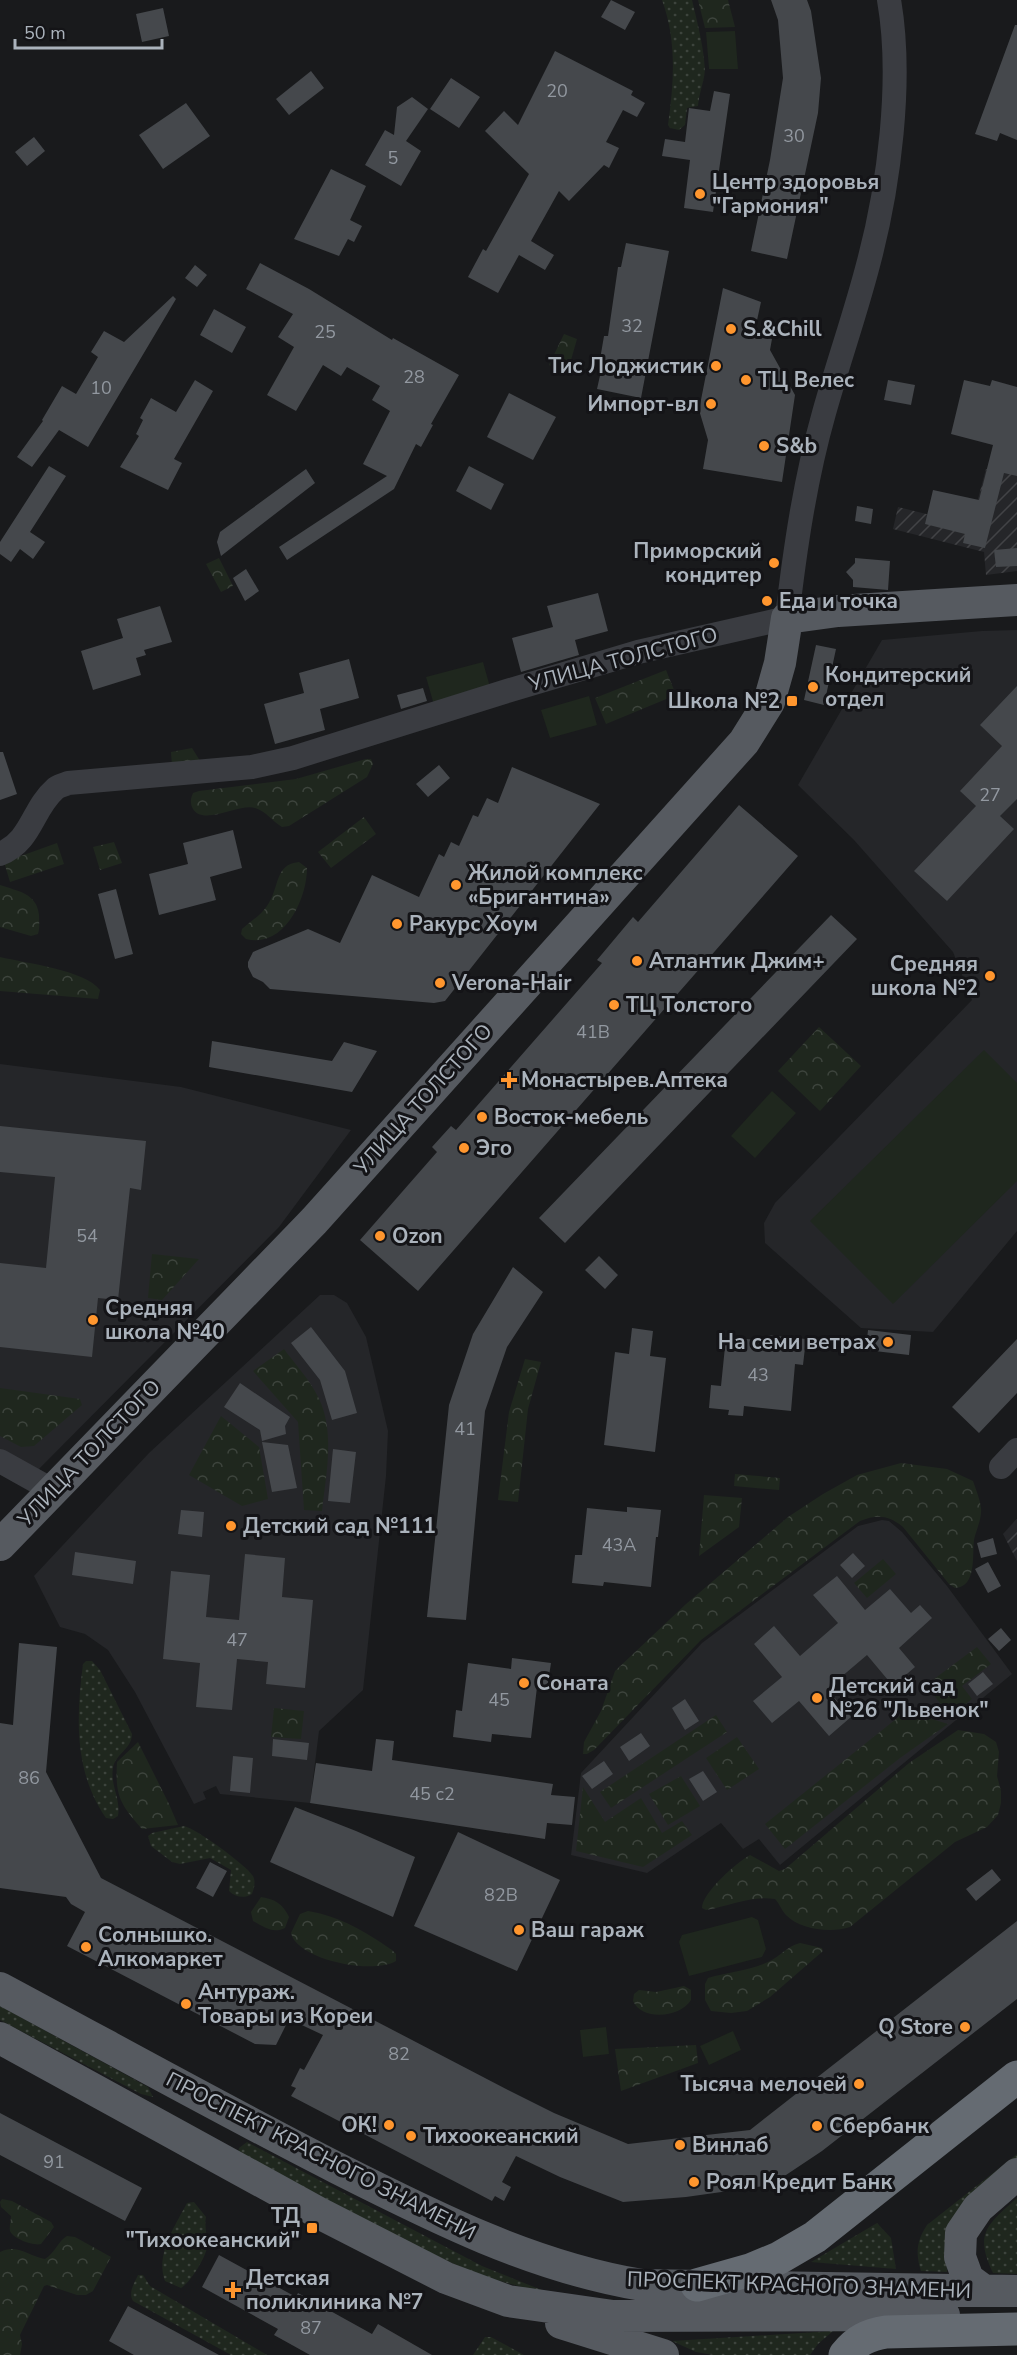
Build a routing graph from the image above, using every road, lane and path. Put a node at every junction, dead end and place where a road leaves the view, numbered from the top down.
1 (889, 0) edge
2 (1017, 600) edge
3 (788, 618) junction
4 (0, 854) edge
5 (0, 1461) edge
6 (52, 1490) junction
7 (0, 1545) edge
8 (0, 1988) edge
9 (0, 2038) edge
10 (1017, 2077) edge
11 (190, 2091) junction
12 (167, 2129) junction
13 (1017, 2174) edge
14 (697, 2285) junction
15 (508, 2301) junction
16 (1007, 2308) edge
17 (663, 2355) edge
18 (845, 2355) edge

1 - 3 street, УЛИЦА ТОЛСТОГО
2 - 3 main road
3 - 4 street, УЛИЦА ТОЛСТОГО
3 - 6 main road, УЛИЦА ТОЛСТОГО
5 - 6 street
6 - 7 main road, УЛИЦА ТОЛСТОГО
8 - 11 main road, ПРОСПЕКТ КРАСНОГО ЗНАМЕНИ
9 - 12 main road, ПРОСПЕКТ КРАСНОГО ЗНАМЕНИ
10 - 14 highway
11 - 12 main road
11 - 14 main road, ПРОСПЕКТ КРАСНОГО ЗНАМЕНИ
12 - 15 main road, ПРОСПЕКТ КРАСНОГО ЗНАМЕНИ
13 - 16 main road
14 - 16 main road, ПРОСПЕКТ КРАСНОГО ЗНАМЕНИ
15 - 16 main road, ПРОСПЕКТ КРАСНОГО ЗНАМЕНИ
15 - 17 main road
16 - 18 highway

